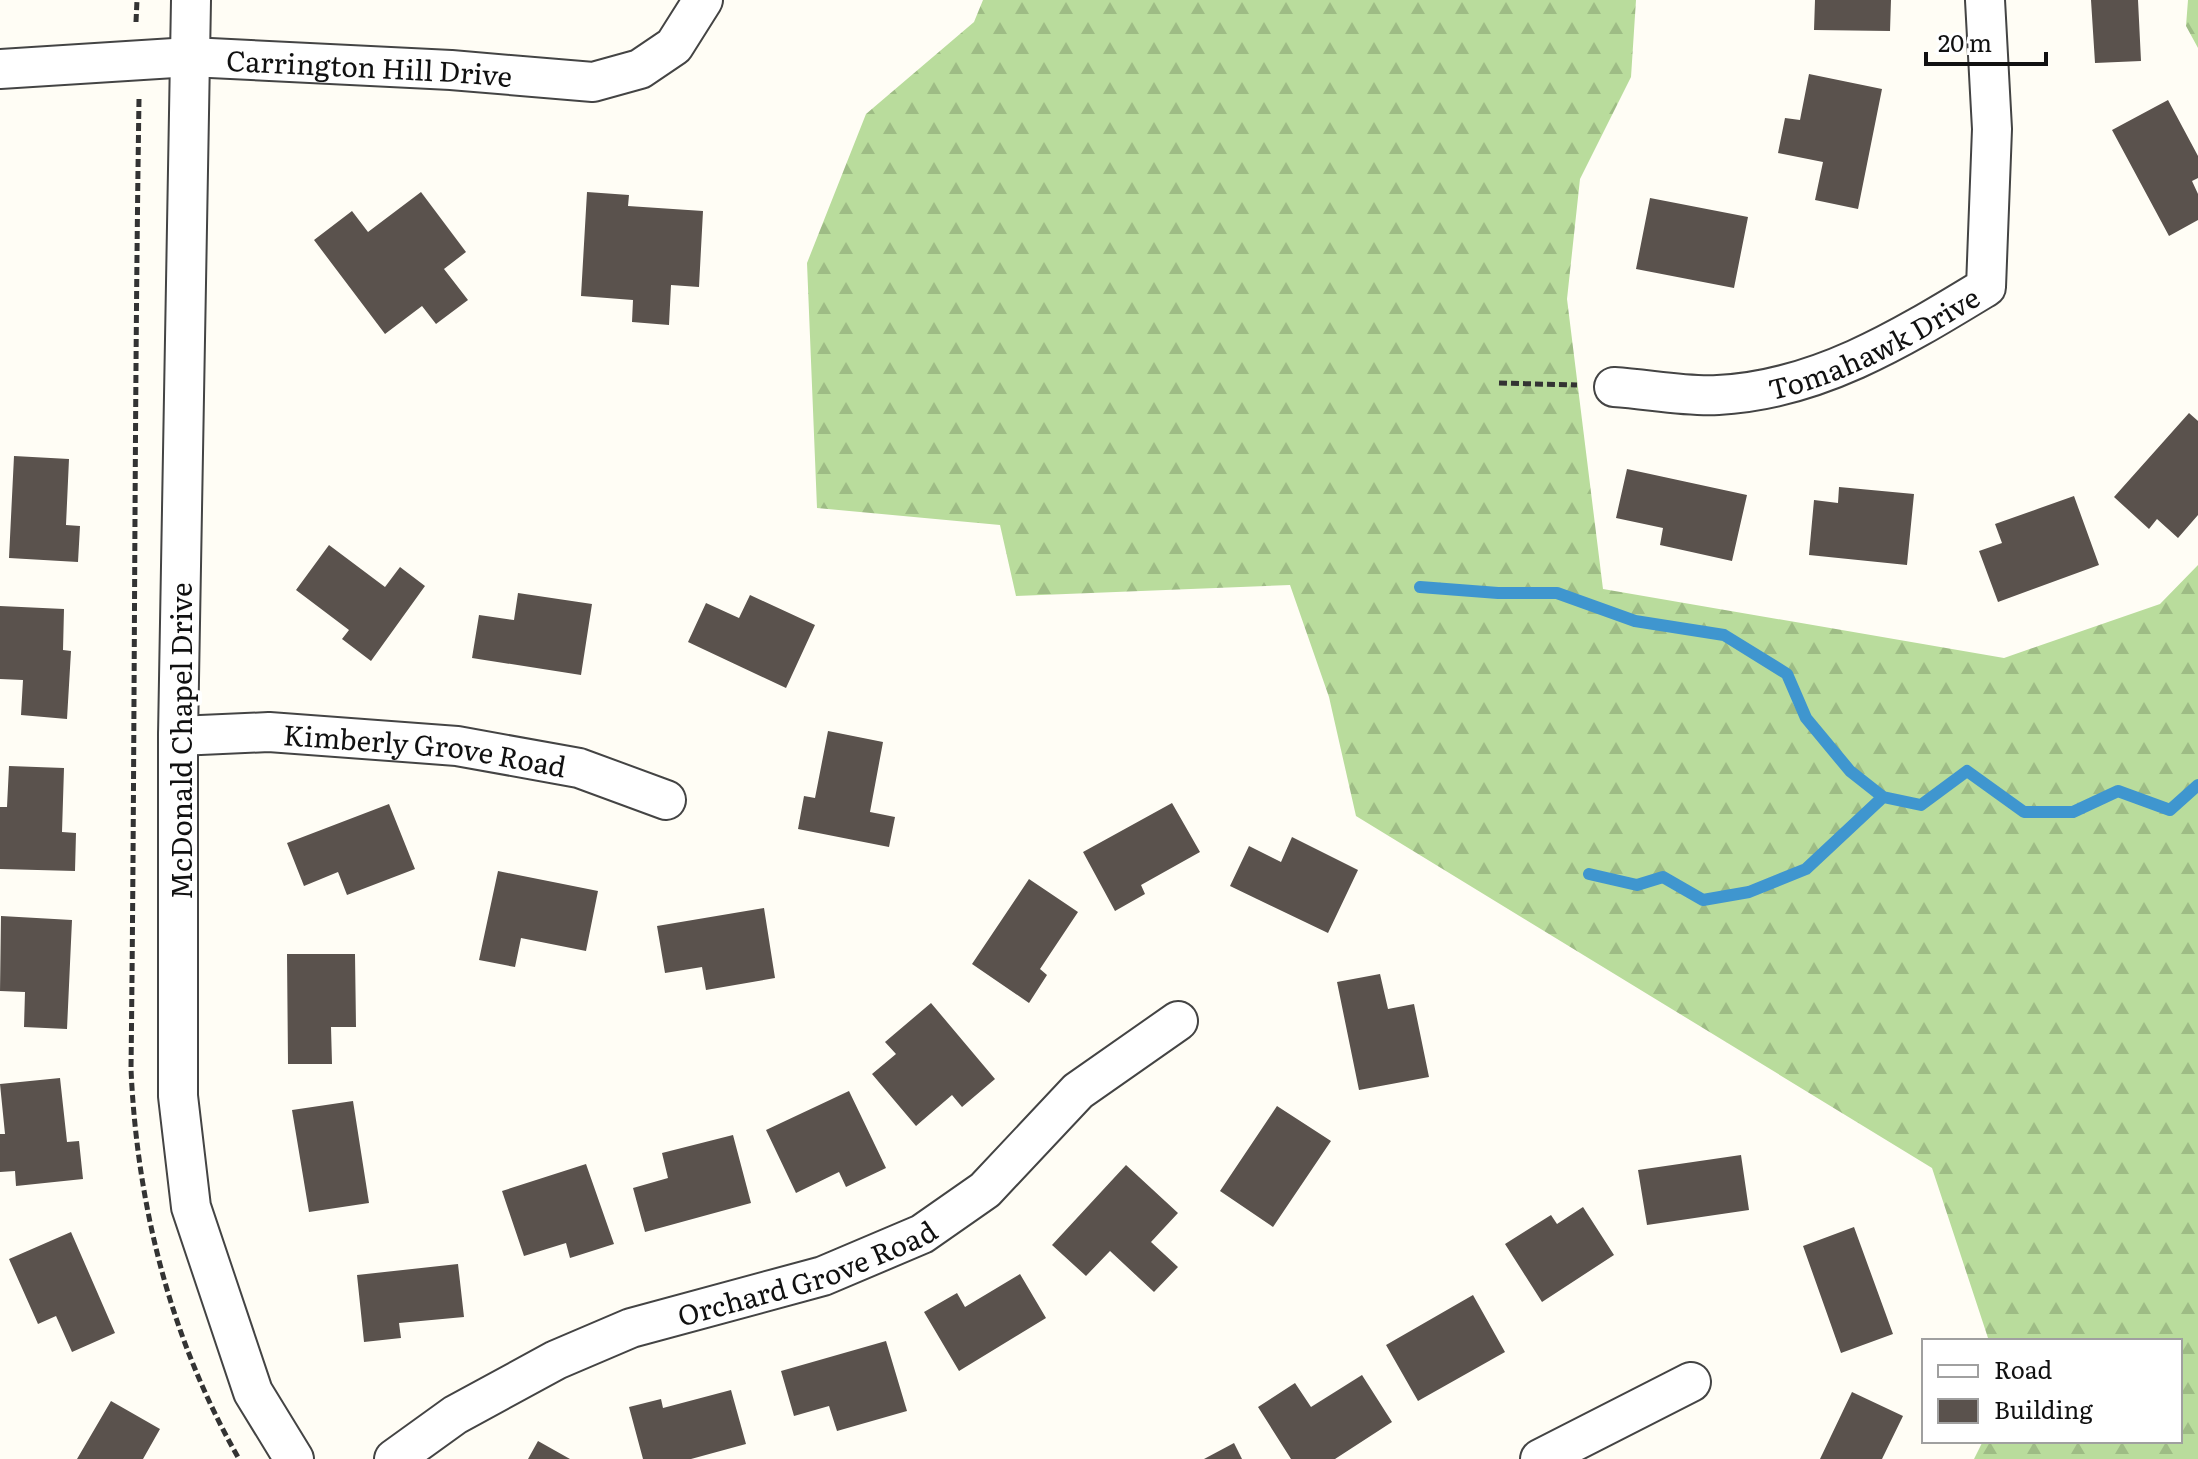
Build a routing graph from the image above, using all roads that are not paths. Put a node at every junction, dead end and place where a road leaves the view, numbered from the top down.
1 (191, 0) edge
2 (703, 0) edge
3 (1985, 0) edge
4 (190, 57) junction
5 (0, 69) edge
6 (1614, 387) road end
7 (178, 736) junction
8 (666, 800) dead end
9 (1178, 1021) dead end
10 (1691, 1382) dead end
11 (294, 1459) edge
12 (394, 1459) edge
13 (1540, 1459) edge

1 - 4 street, McDonald Chapel Drive
2 - 4 street, Carrington Hill Drive
3 - 6 street, Tomahawk Drive
4 - 5 street, Carrington Hill Drive
4 - 7 street, McDonald Chapel Drive
7 - 8 street, Kimberly Grove Road
7 - 11 street, McDonald Chapel Drive
9 - 12 street, Orchard Grove Road
10 - 13 street

